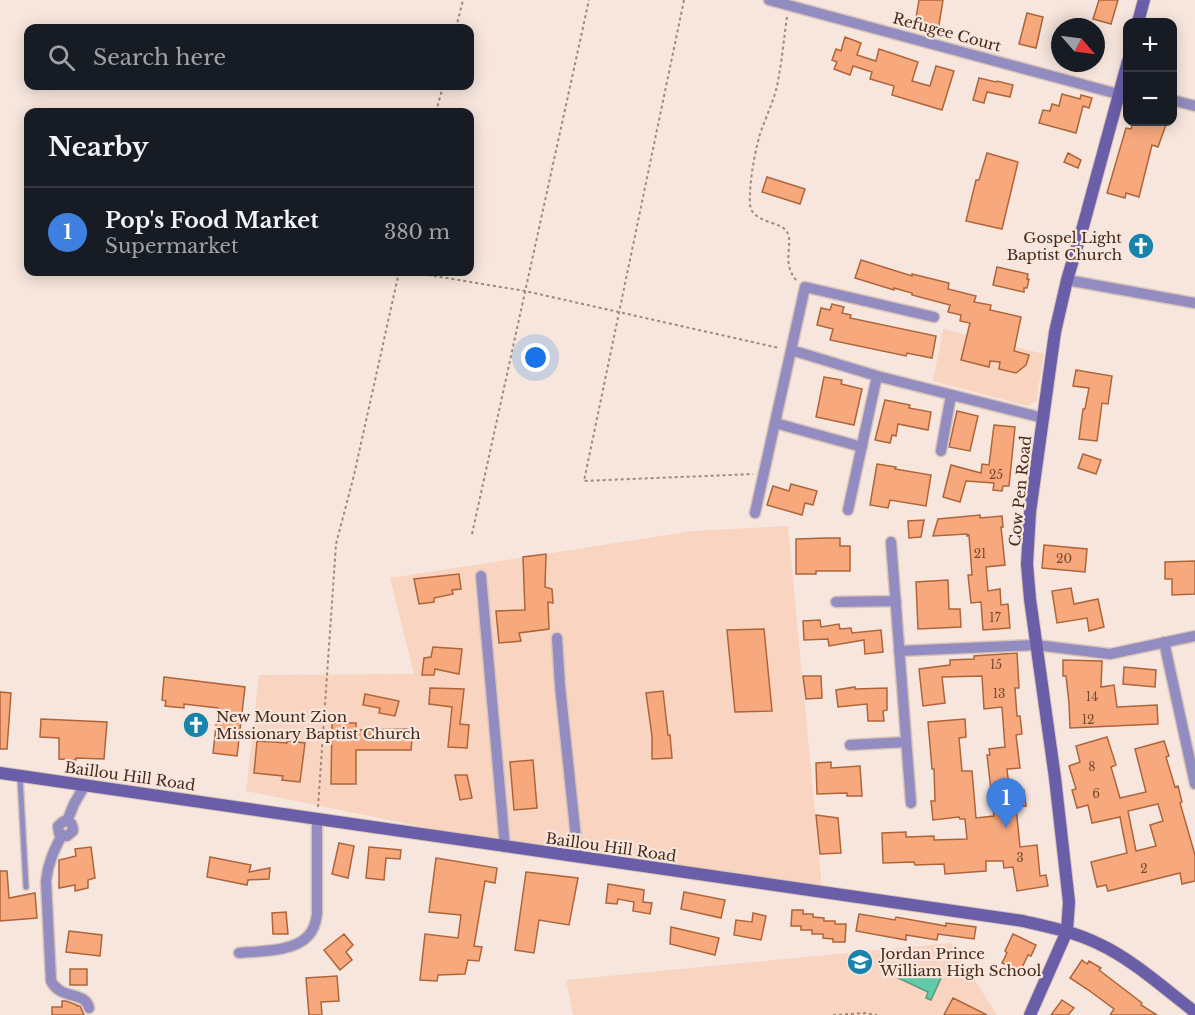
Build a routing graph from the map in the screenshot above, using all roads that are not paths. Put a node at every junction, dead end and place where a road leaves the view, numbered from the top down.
1 (769, 0) edge
2 (1144, 0) edge
3 (1139, 18) edge
4 (1126, 72) edge
5 (1122, 89) edge
6 (1177, 101) edge
7 (1195, 106) edge
8 (1068, 280) junction
9 (1195, 303) edge
10 (934, 317) dead end
11 (791, 350) junction
12 (877, 376) junction
13 (951, 395) junction
14 (1043, 418) junction
15 (775, 423) junction
16 (862, 447) junction
17 (941, 451) dead end
18 (848, 510) dead end
19 (755, 513) dead end
20 (891, 542) dead end
21 (481, 576) dead end
22 (836, 602) dead end
23 (896, 602) junction
24 (1195, 636) edge
25 (557, 639) dead end
26 (1164, 642) junction
27 (1036, 645) junction
28 (899, 651) junction
29 (906, 742) junction
30 (850, 745) dead end
31 (0, 773) edge
32 (20, 775) junction
33 (1195, 784) edge
34 (85, 785) junction
35 (911, 803) dead end
36 (317, 819) junction
37 (506, 847) junction
38 (579, 857) junction
39 (26, 887) dead end
40 (1067, 931) junction
41 (239, 953) dead end
42 (89, 1008) dead end
43 (1195, 1012) edge
44 (1030, 1015) edge

1 - 5 street, Refugee Court
2 - 3 main road
4 - 5 main road, Cow Pen Road
5 - 8 main road, Cow Pen Road
6 - 7 street
8 - 9 street
8 - 14 main road, Cow Pen Road
10 - 11 street
11 - 12 street
11 - 15 street
12 - 13 street
12 - 16 street
13 - 14 street
13 - 17 street
14 - 27 main road, Cow Pen Road
15 - 16 street
15 - 19 street
16 - 18 street
20 - 23 street
21 - 37 street
22 - 23 street
23 - 28 street
24 - 26 street
25 - 38 street
26 - 27 street
26 - 33 street
27 - 28 street
27 - 40 main road, Cow Pen Road
28 - 29 street
29 - 30 street
29 - 35 street
31 - 32 main road, Baillou Hill Road
32 - 34 main road, Baillou Hill Road
32 - 39 lane
34 - 36 main road, Baillou Hill Road
34 - 42 street
36 - 37 main road, Baillou Hill Road
36 - 41 street
37 - 38 main road, Baillou Hill Road
38 - 40 main road, Baillou Hill Road
40 - 43 main road, Baillou Hill Road
40 - 44 main road, Cow Pen Road

